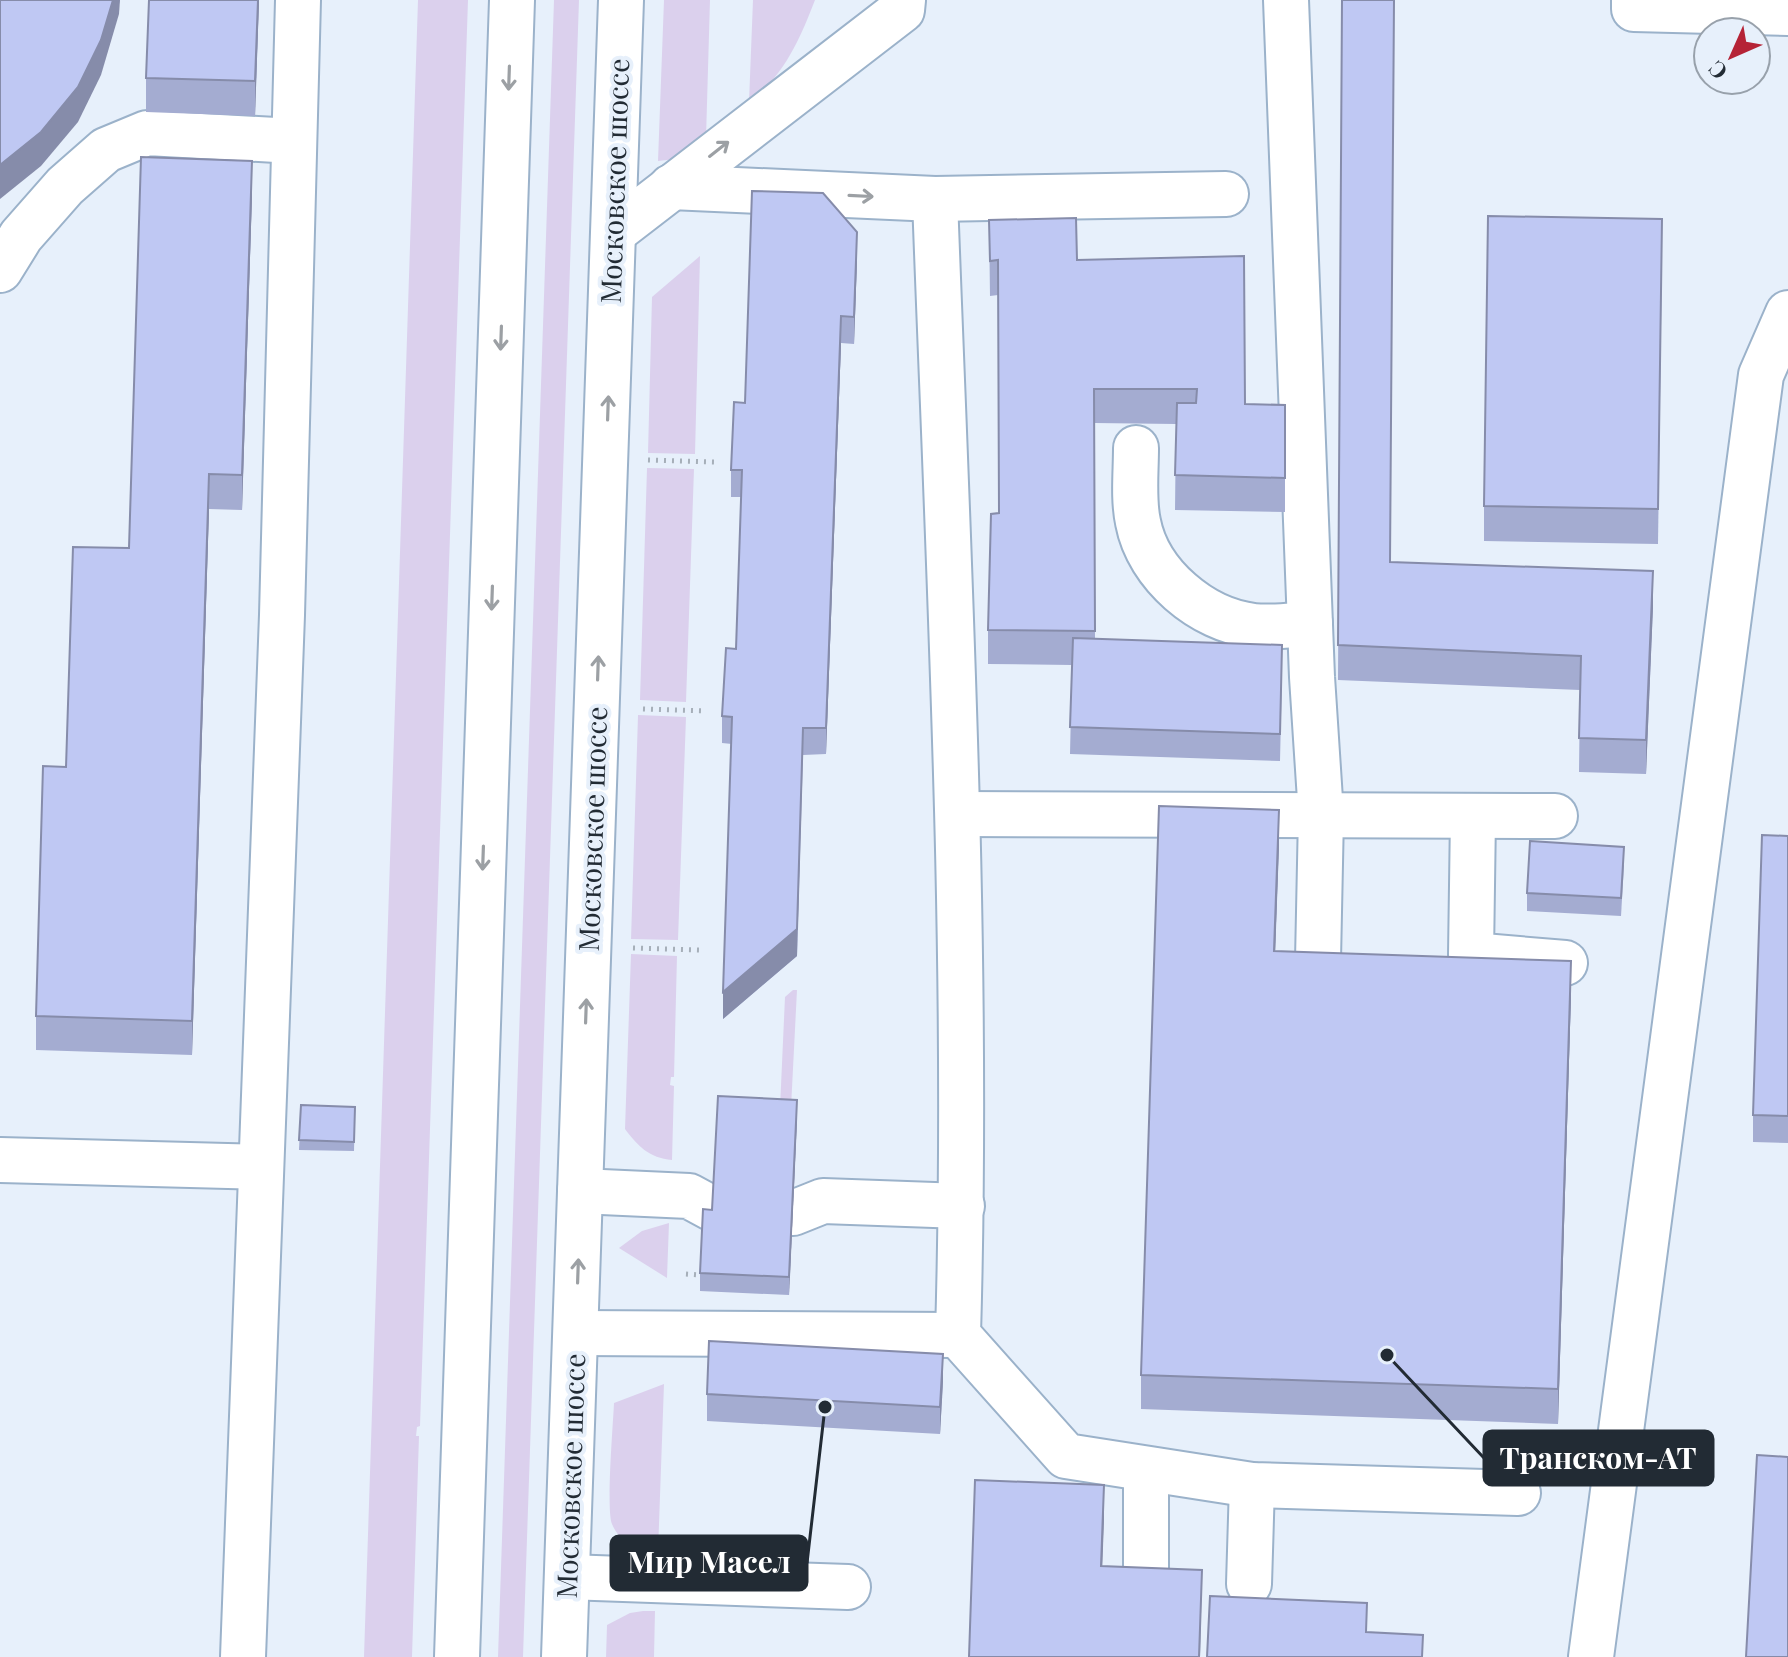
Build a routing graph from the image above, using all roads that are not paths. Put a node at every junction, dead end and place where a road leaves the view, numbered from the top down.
1 (298, 0) edge
2 (512, 0) edge
3 (621, 0) edge
4 (1286, 0) edge
5 (1634, 0) edge
6 (906, 3) edge
7 (1788, 13) edge
8 (294, 141) junction
9 (671, 187) junction
10 (1226, 194) dead end
11 (935, 199) junction
12 (614, 232) junction
13 (0, 270) edge
14 (1788, 313) edge
15 (1136, 448) dead end
16 (1310, 624) junction
17 (958, 814) junction
18 (1321, 815) junction
19 (1473, 816) junction
20 (1555, 816) dead end
21 (1318, 960) edge
22 (1565, 963) edge
23 (0, 1160) edge
24 (261, 1167) junction
25 (580, 1191) junction
26 (706, 1196) dead end
27 (803, 1200) dead end
28 (962, 1206) junction
29 (576, 1333) junction
30 (904, 1335) junction
31 (958, 1335) junction
32 (899, 1379) edge
33 (1146, 1469) junction
34 (1252, 1485) junction
35 (1518, 1493) dead end
36 (1146, 1575) edge
37 (567, 1577) junction
38 (1249, 1584) dead end
39 (848, 1587) dead end
40 (243, 1657) edge
41 (457, 1657) edge
42 (564, 1657) edge
43 (1591, 1657) edge

1 - 8 main road
2 -> 41 main road
3 - 12 main road, Московское шоссе
4 - 16 main road
5 - 7 main road
9 -> 6 main road
8 - 13 main road
8 - 24 main road
9 -> 11 main road
9 - 12 main road
10 - 11 main road
11 - 17 main road
25 -> 12 main road, Московское шоссе
14 - 43 main road
15 - 16 main road
16 - 18 main road
17 - 18 main road
17 - 28 main road
18 - 19 main road
18 - 21 main road
19 - 20 main road
19 - 22 main road
23 - 24 main road
24 - 40 main road
25 - 26 main road
29 -> 25 main road, Московское шоссе
27 - 28 main road
28 - 31 main road
29 - 30 main road
29 - 37 main road, Московское шоссе
30 - 31 main road
30 - 32 main road
31 - 33 main road
33 - 34 main road
33 - 36 main road
34 - 35 main road
34 - 38 main road
37 - 39 main road
37 - 42 main road, Московское шоссе

